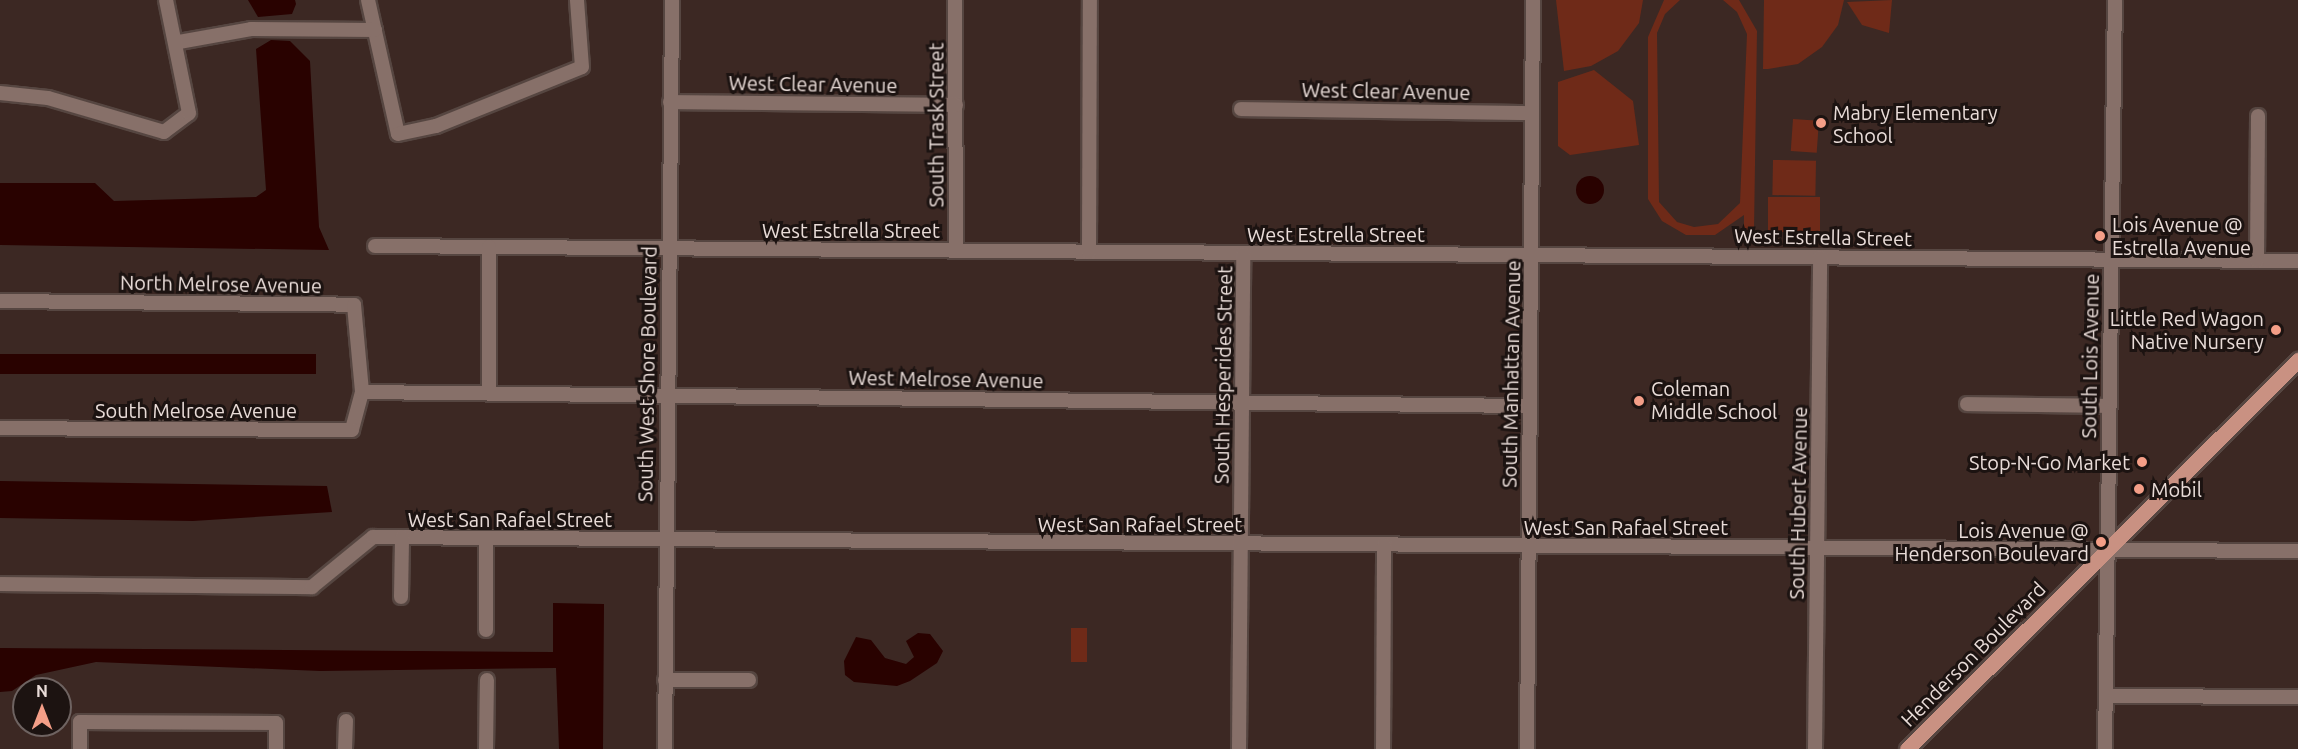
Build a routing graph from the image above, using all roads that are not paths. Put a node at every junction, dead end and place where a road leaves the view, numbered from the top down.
1 (166, 0) edge
2 (368, 0) edge
3 (577, 0) edge
4 (672, 0) edge
5 (955, 0) edge
6 (1090, 0) edge
7 (1533, 0) edge
8 (2115, 0) edge
9 (375, 30) junction
10 (179, 42) junction
11 (0, 93) edge
12 (670, 102) junction
13 (956, 105) junction
14 (1241, 109) dead end
15 (1531, 113) junction
16 (2258, 116) dead end
17 (375, 246) dead end
18 (489, 247) junction
19 (668, 248) junction
20 (956, 251) junction
21 (1089, 252) junction
22 (1532, 253) junction
23 (1243, 254) junction
24 (1820, 257) junction
25 (2110, 260) junction
26 (2257, 261) junction
27 (2298, 261) edge
28 (0, 301) edge
29 (2298, 360) edge
30 (362, 392) junction
31 (489, 392) junction
32 (667, 393) junction
33 (1967, 404) dead end
34 (1242, 405) junction
35 (1530, 406) junction
36 (2109, 406) junction
37 (0, 428) edge
38 (402, 537) junction
39 (486, 538) junction
40 (665, 539) junction
41 (1241, 544) junction
42 (1384, 545) junction
43 (1529, 546) junction
44 (1816, 548) junction
45 (2298, 551) edge
46 (2107, 552) junction
47 (0, 584) edge
48 (401, 597) dead end
49 (486, 630) dead end
50 (487, 680) dead end
51 (665, 680) junction
52 (748, 680) dead end
53 (2106, 696) junction
54 (2298, 697) edge
55 (346, 721) dead end
56 (80, 749) edge
57 (276, 749) edge
58 (345, 749) edge
59 (486, 749) edge
60 (665, 749) edge
61 (1239, 749) edge
62 (1383, 749) edge
63 (1527, 749) edge
64 (1815, 749) edge
65 (1907, 749) edge
66 (2105, 749) edge

1 - 10 street
2 - 9 street
3 - 9 street
4 - 12 street, South West Shore Boulevard
5 - 13 street, South Trask Street
6 - 21 street
7 - 15 street, South Manhattan Avenue
8 - 25 street, South Lois Avenue
9 - 10 street
10 - 11 street
12 - 13 street, West Clear Avenue
12 - 19 street, South West Shore Boulevard
13 - 20 street, South Trask Street
14 - 15 street, West Clear Avenue
15 - 22 street, South Manhattan Avenue
16 - 26 street
17 - 18 street, West Estrella Street
18 - 19 street, West Estrella Street
18 - 31 street
19 - 20 street, West Estrella Street
19 - 32 street, South West Shore Boulevard
20 - 21 street, West Estrella Street
21 - 23 street, West Estrella Street
22 - 23 street, West Estrella Street
22 - 24 street, West Estrella Street
22 - 35 street, South Manhattan Avenue
23 - 34 street, South Hesperides Street
24 - 25 street, West Estrella Street
24 - 44 street, South Hubert Avenue
25 - 26 street, West Estrella Street
25 - 36 street, South Lois Avenue
26 - 27 street, West Estrella Street
28 - 30 street, North Melrose Avenue
29 - 46 main road, Henderson Boulevard
30 - 31 street, West Melrose Avenue
30 - 37 street, South Melrose Avenue
31 - 32 street, West Melrose Avenue
32 - 34 street, West Melrose Avenue
32 - 40 street, South West Shore Boulevard
33 - 36 street
34 - 35 street, West Melrose Avenue
34 - 41 street, South Hesperides Street
35 - 43 street, South Manhattan Avenue
36 - 46 street, South Lois Avenue
38 - 39 street, West San Rafael Street
38 - 47 street, West San Rafael Street
38 - 48 street
39 - 40 street, West San Rafael Street
39 - 49 street
40 - 41 street, West San Rafael Street
40 - 51 street, South West Shore Boulevard
41 - 42 street, West San Rafael Street
41 - 61 street, South Hesperides Street
42 - 43 street, West San Rafael Street
42 - 62 street
43 - 44 street, West San Rafael Street
43 - 63 street, South Manhattan Avenue
44 - 46 street, West San Rafael Street
44 - 64 street, South Hubert Avenue
45 - 46 street, West San Rafael Street
46 - 53 street, South Lois Avenue
46 - 65 main road, Henderson Boulevard
50 - 59 street
51 - 52 street
51 - 60 street, South West Shore Boulevard
53 - 54 street
53 - 66 street, South Lois Avenue
55 - 58 street
56 - 57 street

